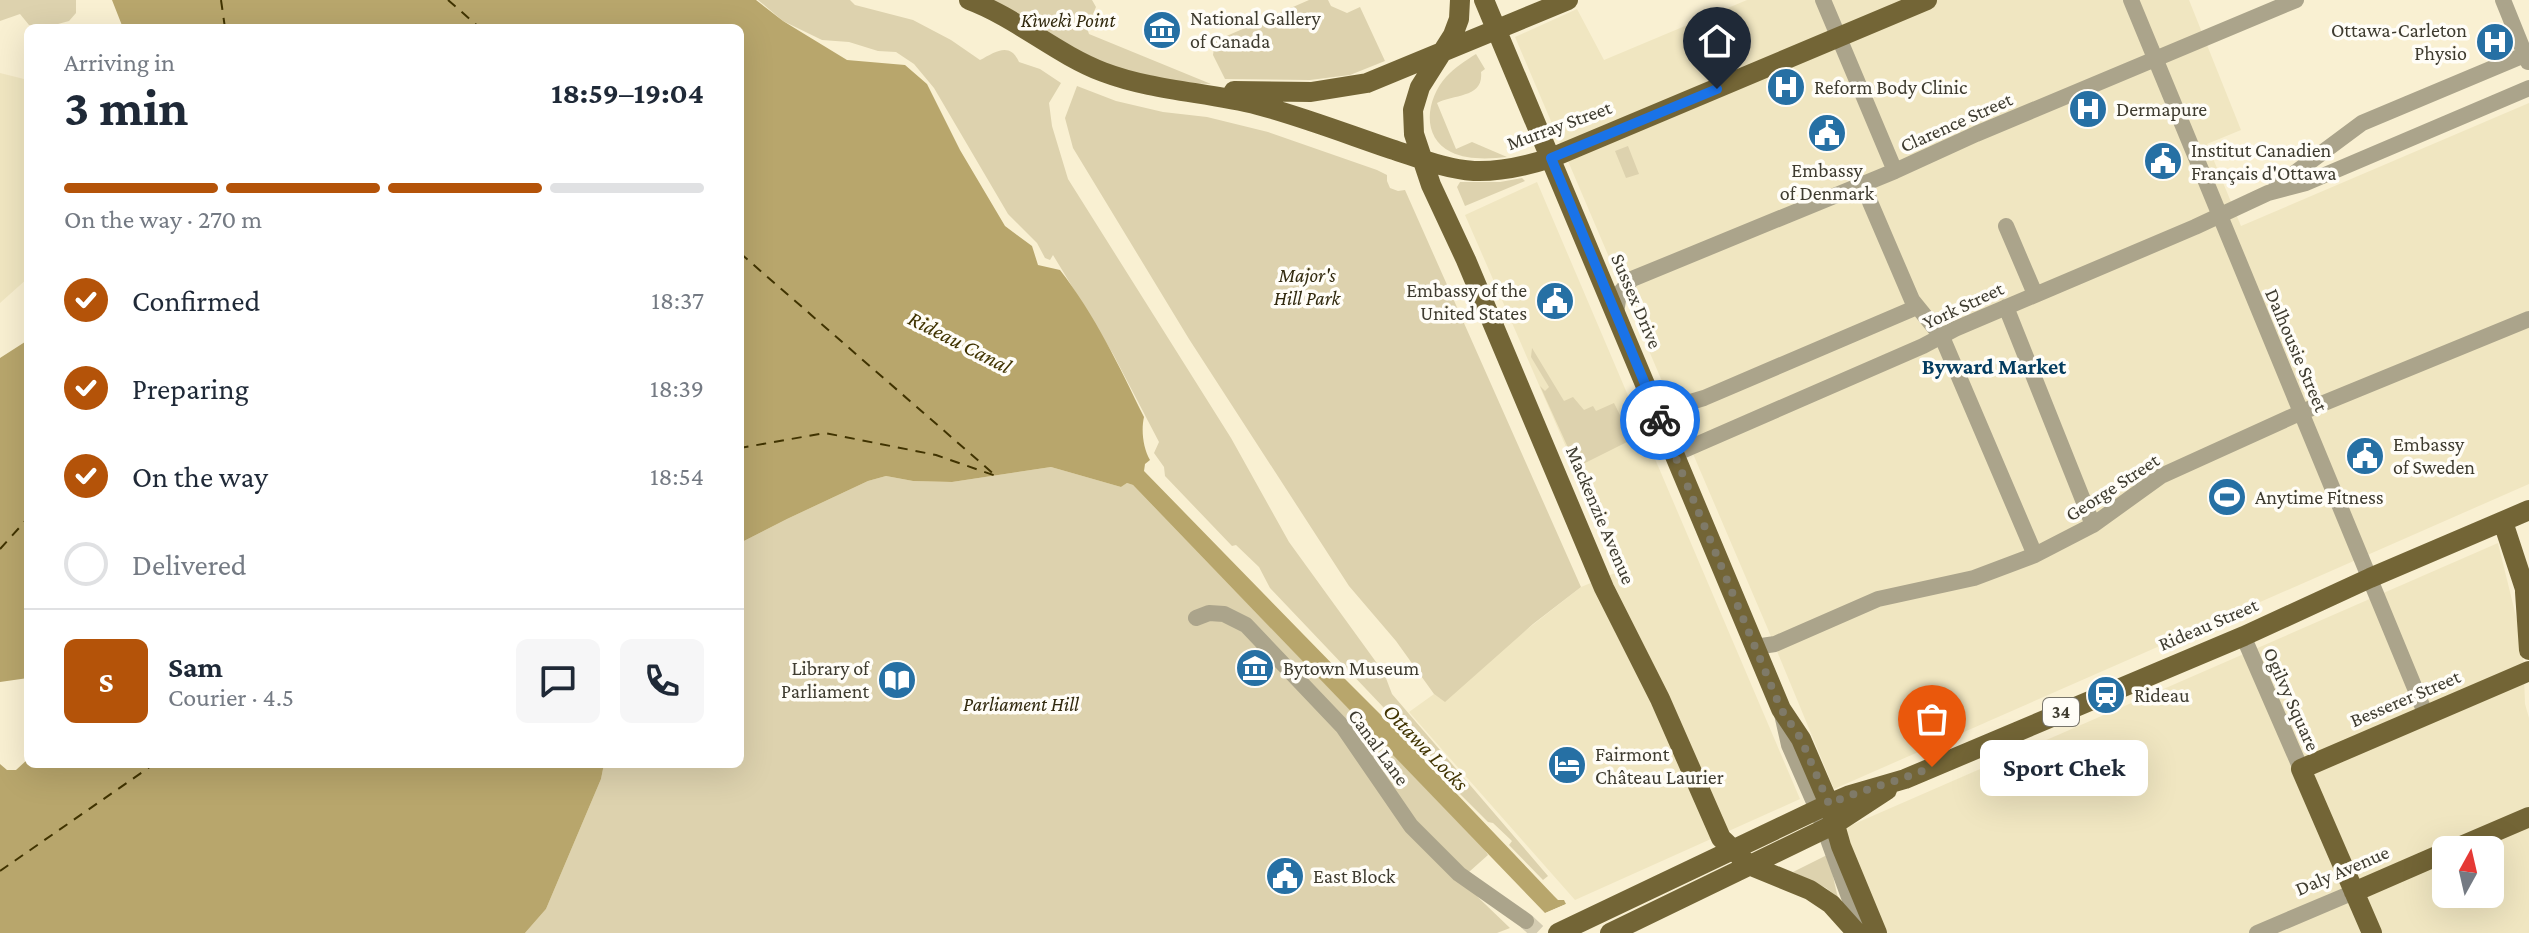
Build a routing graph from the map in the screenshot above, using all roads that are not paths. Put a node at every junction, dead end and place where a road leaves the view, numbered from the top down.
1 (969, 0) edge
2 (1460, 0) edge
3 (1484, 0) edge
4 (1568, 0) edge
5 (1823, 0) edge
6 (1927, 0) edge
7 (2131, 0) edge
8 (2296, 0) edge
9 (2503, 0) edge
10 (1497, 31) junction
11 (1839, 38) junction
12 (1443, 53) junction
13 (2528, 57) edge
14 (2156, 58) junction
15 (2529, 88) edge
16 (1193, 91) junction
17 (1551, 158) junction
18 (1422, 160) junction
19 (1895, 171) junction
20 (1865, 183) junction
21 (2268, 193) junction
22 (2219, 215) junction
23 (2006, 226) dead end
24 (1596, 265) junction
25 (1632, 279) junction
26 (2035, 294) junction
27 (1917, 307) junction
28 (2006, 307) junction
29 (1616, 313) junction
30 (2529, 319) edge
31 (1942, 337) junction
32 (1657, 412) junction
33 (2302, 412) junction
34 (1675, 454) junction
35 (2529, 510) edge
36 (2503, 522) junction
37 (2093, 525) junction
38 (2035, 555) junction
39 (2370, 578) junction
40 (2527, 596) edge
41 (1196, 618) dead end
42 (2247, 645) dead end
43 (1755, 647) junction
44 (2529, 650) edge
45 (2529, 671) edge
46 (2426, 715) junction
47 (2301, 769) junction
48 (1826, 817) junction
49 (2529, 817) edge
50 (2485, 836) edge
51 (1733, 849) junction
52 (2432, 858) edge
53 (1749, 865) junction
54 (2354, 892) junction
55 (1526, 921) tunnel mouth
56 (1633, 926) edge
57 (1569, 931) edge
58 (1610, 933) edge
59 (1859, 933) edge
60 (1877, 933) edge
61 (2257, 933) edge
62 (2372, 933) edge

1 - 16 main road
2 - 12 main road
3 - 10 main road, Sussex Drive
4 - 10 main road
5 - 11 street
6 - 11 main road, Murray Street
7 - 14 street, Dalhousie Street
8 - 14 street, Clarence Street
9 - 13 street
10 - 12 main road
10 - 17 main road, Sussex Drive
11 - 17 main road, Murray Street
11 - 19 street
12 - 16 main road
12 - 18 main road, Mackenzie Avenue
13 - 21 street, York Street
14 - 19 street, Clarence Street
14 - 22 street, Dalhousie Street
15 - 21 street, York Street
16 - 18 main road, Murray Street
17 - 18 main road, Murray Street
17 - 24 main road, Sussex Drive
18 - 51 main road, Mackenzie Avenue
19 - 20 street, Clarence Street
20 - 25 street, Clarence Street
20 - 27 street
21 - 22 street, York Street
22 - 26 street, York Street
22 - 33 street, Dalhousie Street
23 - 26 street
24 - 25 street
24 - 29 main road, Sussex Drive
25 - 29 street
26 - 28 street, York Street
27 - 31 street
27 - 32 street, York Street
28 - 31 street, York Street
28 - 37 street
29 - 32 main road, Sussex Drive
30 - 33 street, George Street
31 - 34 street, York Street
31 - 38 street
32 - 34 main road, Sussex Drive
33 - 37 street, George Street
33 - 39 street, Dalhousie Street
34 - 43 main road, Sussex Drive
35 - 36 main road, Rideau Street / 34
36 - 39 main road, Rideau Street / 34
36 - 40 main road
37 - 38 street, George Street
38 - 43 street, George Street
39 - 46 street, Dalhousie Street
39 - 48 main road, Rideau Street / 34
40 - 44 main road
41 - 55 street, Canal Lane
42 - 47 street, Ogilvy Square
43 - 48 main road, Sussex Drive
45 - 46 main road, Besserer Street
46 - 47 main road, Besserer Street
47 - 54 main road
48 - 51 main road, Rideau Street / 34
48 - 53 main road, Rideau Street / 34
48 - 59 street
48 - 60 main road, Sussex Drive
49 - 50 main road
51 - 53 main road, Mackenzie Avenue
51 - 57 main road, Rideau Street / 34
52 - 54 main road, Daly Avenue
53 - 56 main road, Rideau Street / 34
53 - 59 main road, Mackenzie Avenue
54 - 61 street, Daly Avenue
54 - 62 main road
56 - 58 main road, Rideau Street / 34

